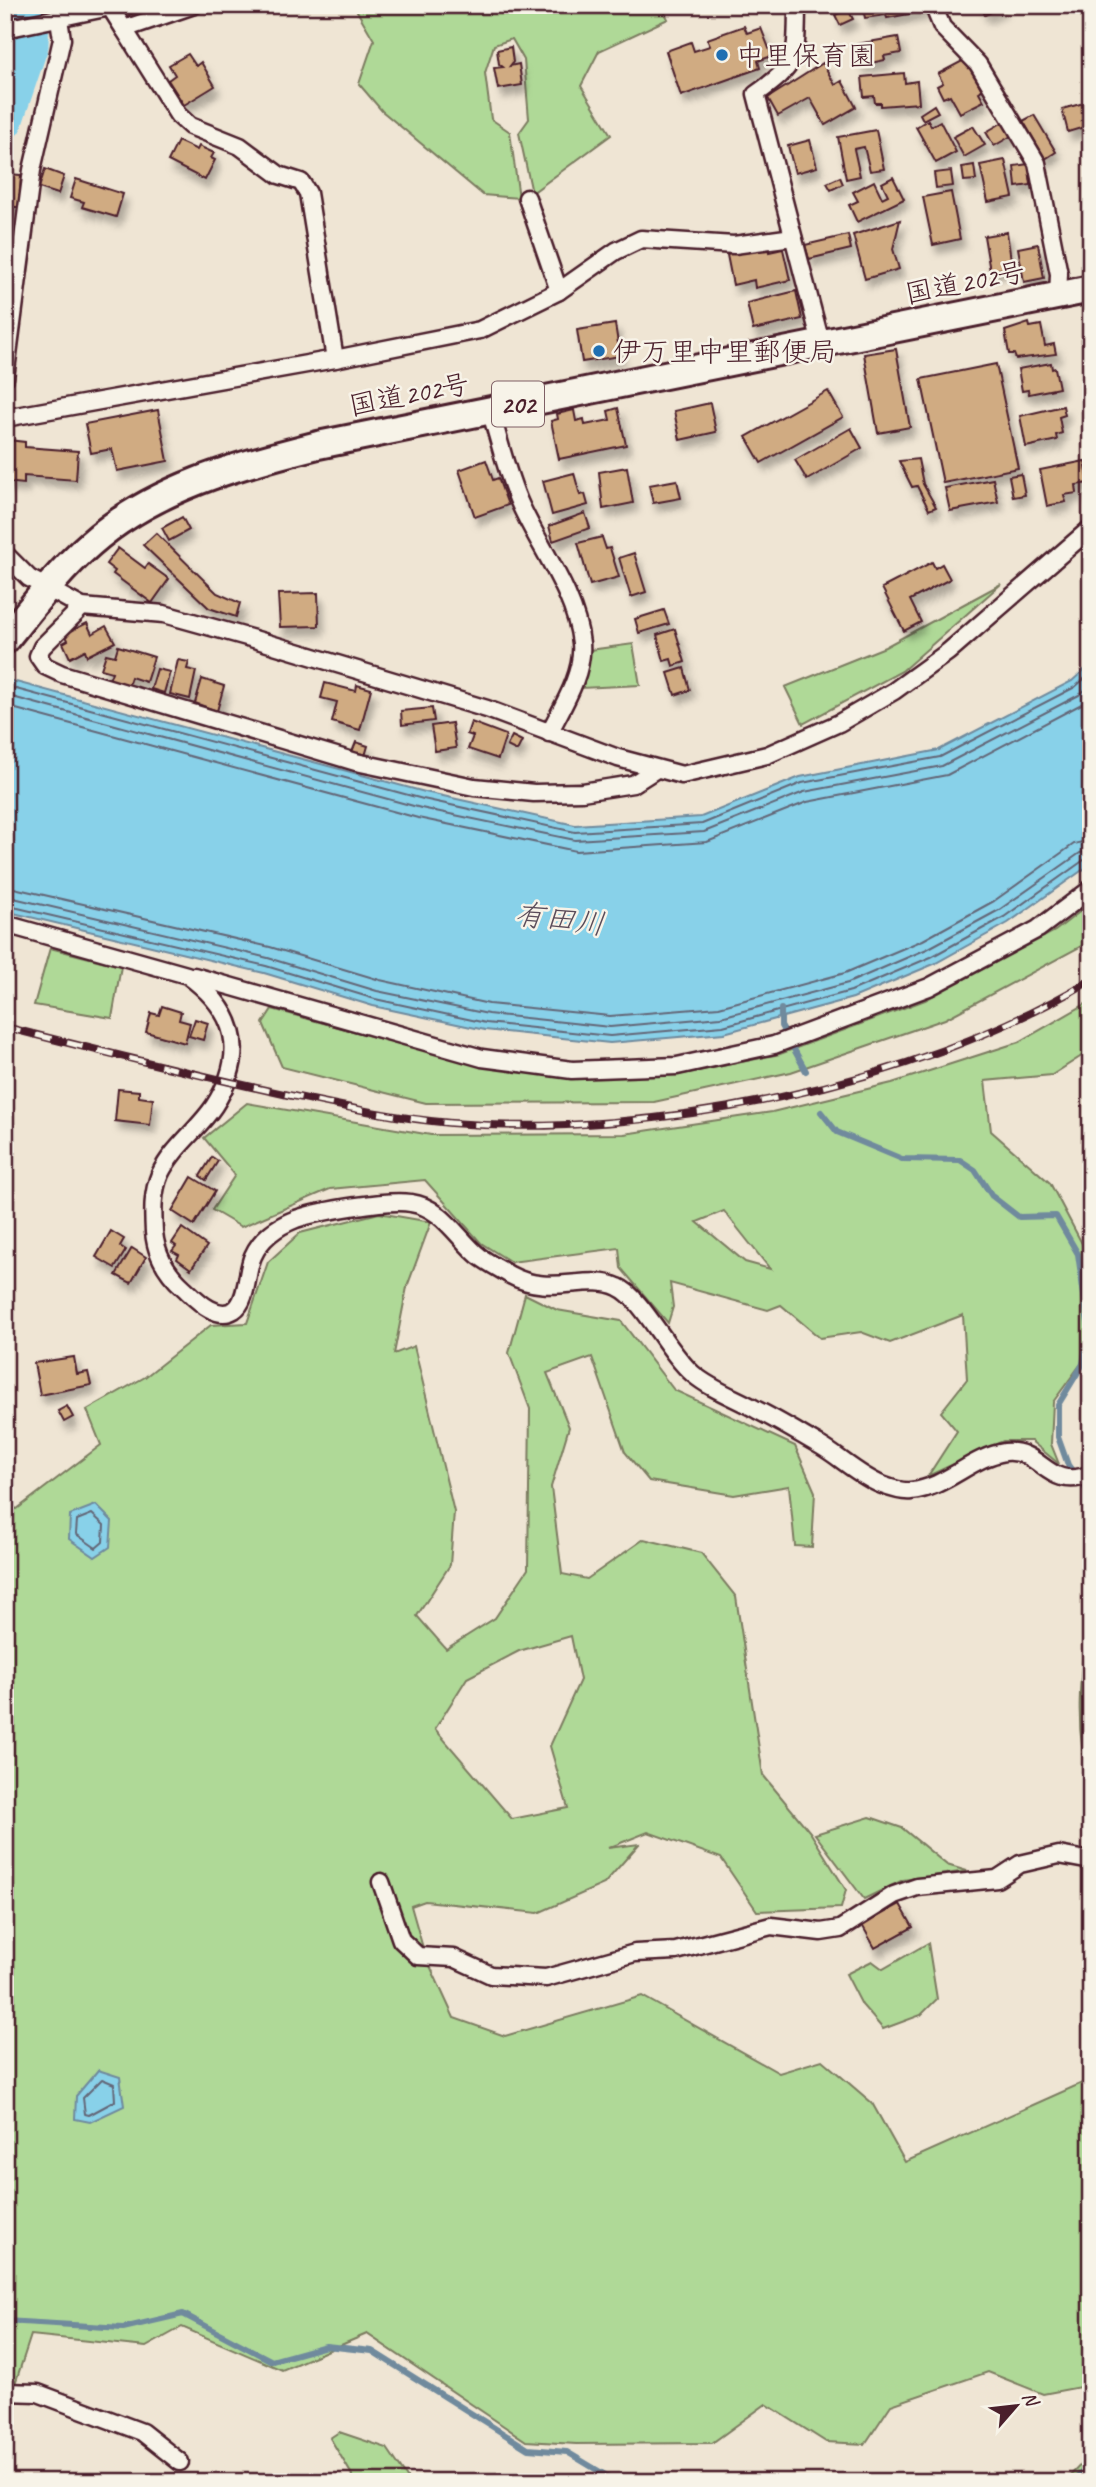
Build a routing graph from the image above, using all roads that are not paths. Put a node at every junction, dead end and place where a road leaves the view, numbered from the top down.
1 (194, 5) edge
2 (797, 5) edge
3 (933, 5) edge
4 (59, 19) junction
5 (6, 29) edge
6 (124, 29) junction
7 (527, 198) dead end
8 (793, 237) junction
9 (1091, 289) edge
10 (559, 291) junction
11 (1058, 296) junction
12 (821, 343) junction
13 (335, 359) junction
14 (5, 378) edge
15 (490, 410) junction
16 (5, 418) edge
17 (1091, 528) edge
18 (5, 554) edge
19 (47, 589) junction
20 (82, 607) junction
21 (5, 640) edge
22 (549, 733) junction
23 (655, 770) junction
24 (1091, 889) edge
25 (5, 924) edge
26 (187, 975) junction
27 (1089, 1475) edge
28 (1091, 1861) edge
29 (381, 1882) dead end
30 (5, 2392) edge
31 (180, 2462) dead end

1 - 6 street
2 - 8 street
3 - 11 street
4 - 5 street
4 - 6 street
4 - 14 street
6 - 13 street
7 - 10 street
8 - 10 street
8 - 12 street
9 - 11 highway, 国道202号 / 202
10 - 13 street
11 - 12 highway, 国道202号 / 202
12 - 15 highway, 国道202号 / 202
13 - 16 street
15 - 19 highway, 国道202号 / 202
15 - 22 street
17 - 23 street
18 - 19 street
19 - 20 street
19 - 21 highway, 国道202号 / 202
20 - 22 street
20 - 23 street
22 - 23 street
24 - 26 street
25 - 26 street
26 - 27 street
28 - 29 street
30 - 31 street

